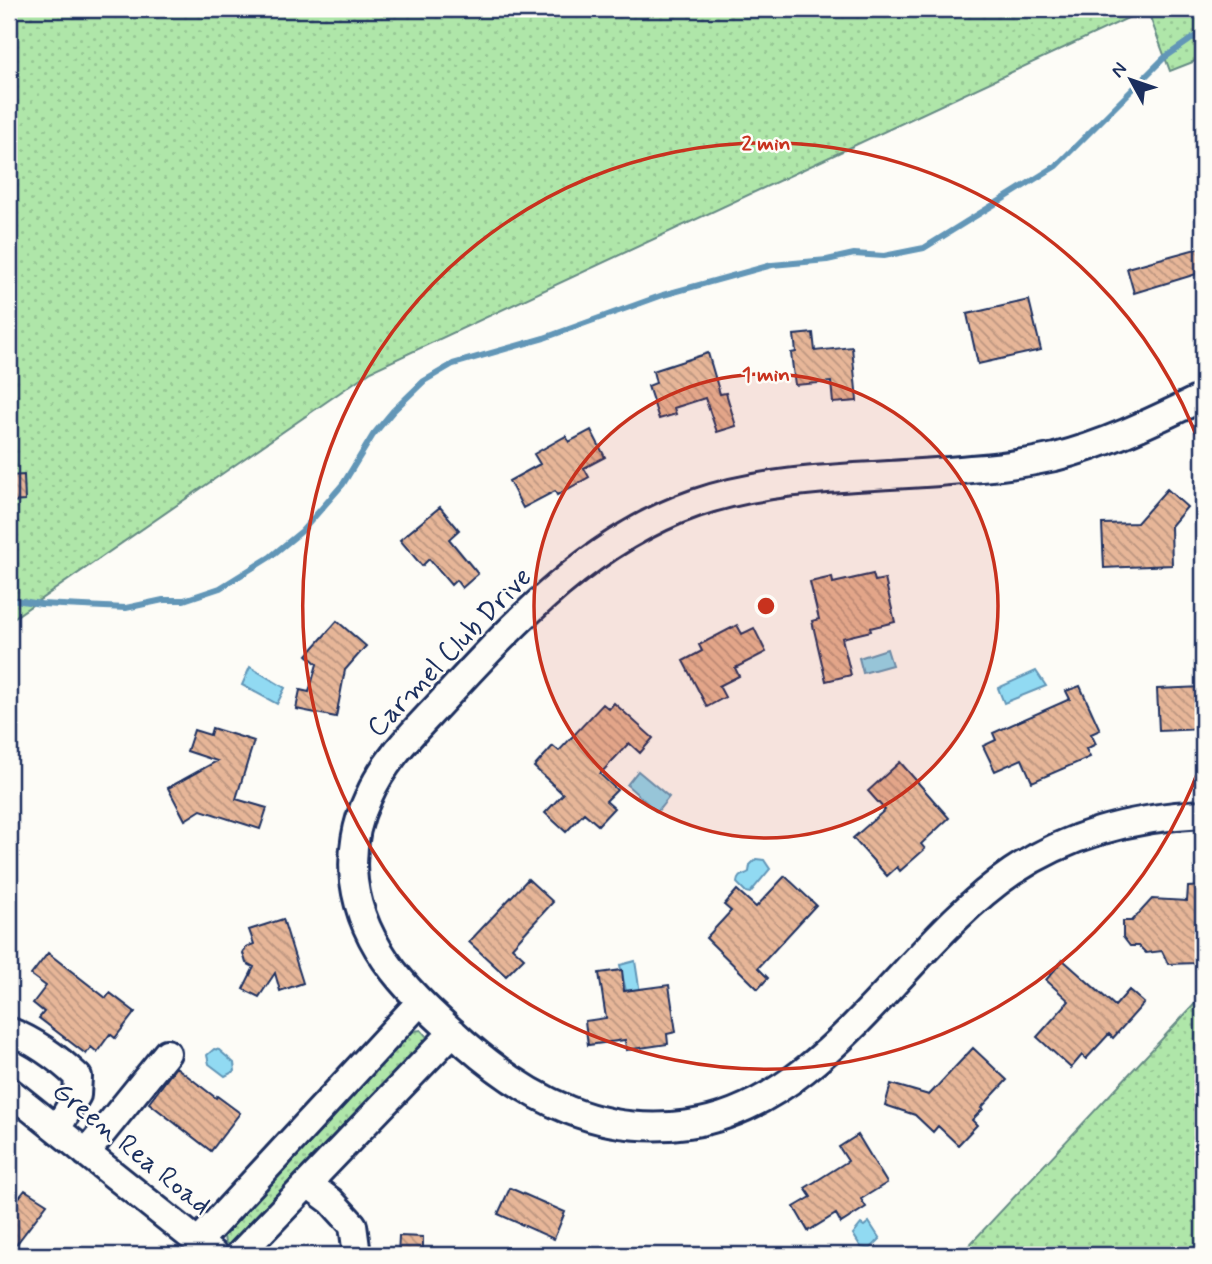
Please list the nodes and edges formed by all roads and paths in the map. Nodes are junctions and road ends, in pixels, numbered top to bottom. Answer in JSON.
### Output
{"nodes":[{"id":1,"x":1203,"y":397,"type":"edge"},
{"id":2,"x":1203,"y":814,"type":"edge"},
{"id":3,"x":419,"y":1003,"type":"junction"},
{"id":4,"x":9,"y":1031,"type":"edge"},
{"id":5,"x":453,"y":1032,"type":"junction"},
{"id":6,"x":167,"y":1054,"type":"dead end"},
{"id":7,"x":9,"y":1091,"type":"edge"},
{"id":8,"x":57,"y":1129,"type":"junction"},
{"id":9,"x":86,"y":1153,"type":"junction"},
{"id":10,"x":308,"y":1184,"type":"junction"},
{"id":11,"x":206,"y":1249,"type":"edge"},
{"id":12,"x":239,"y":1255,"type":"edge"},
{"id":13,"x":357,"y":1255,"type":"edge"}],
"edges":[{"from":1,"to":3,"type":"street","name":"Carmel Club Drive"},
{"from":2,"to":5,"type":"street","name":"Carmel Club Drive"},
{"from":3,"to":5,"type":"street","name":"Carmel Club Drive"},
{"from":3,"to":11,"type":"street"},
{"from":4,"to":8,"type":"street"},
{"from":5,"to":10,"type":"street"},
{"from":6,"to":9,"type":"street"},
{"from":7,"to":8,"type":"street","name":"Green Rea Road"},
{"from":8,"to":9,"type":"street","name":"Green Rea Road"},
{"from":9,"to":11,"type":"street","name":"Green Rea Road"},
{"from":10,"to":12,"type":"street"},
{"from":10,"to":13,"type":"street"}]}
